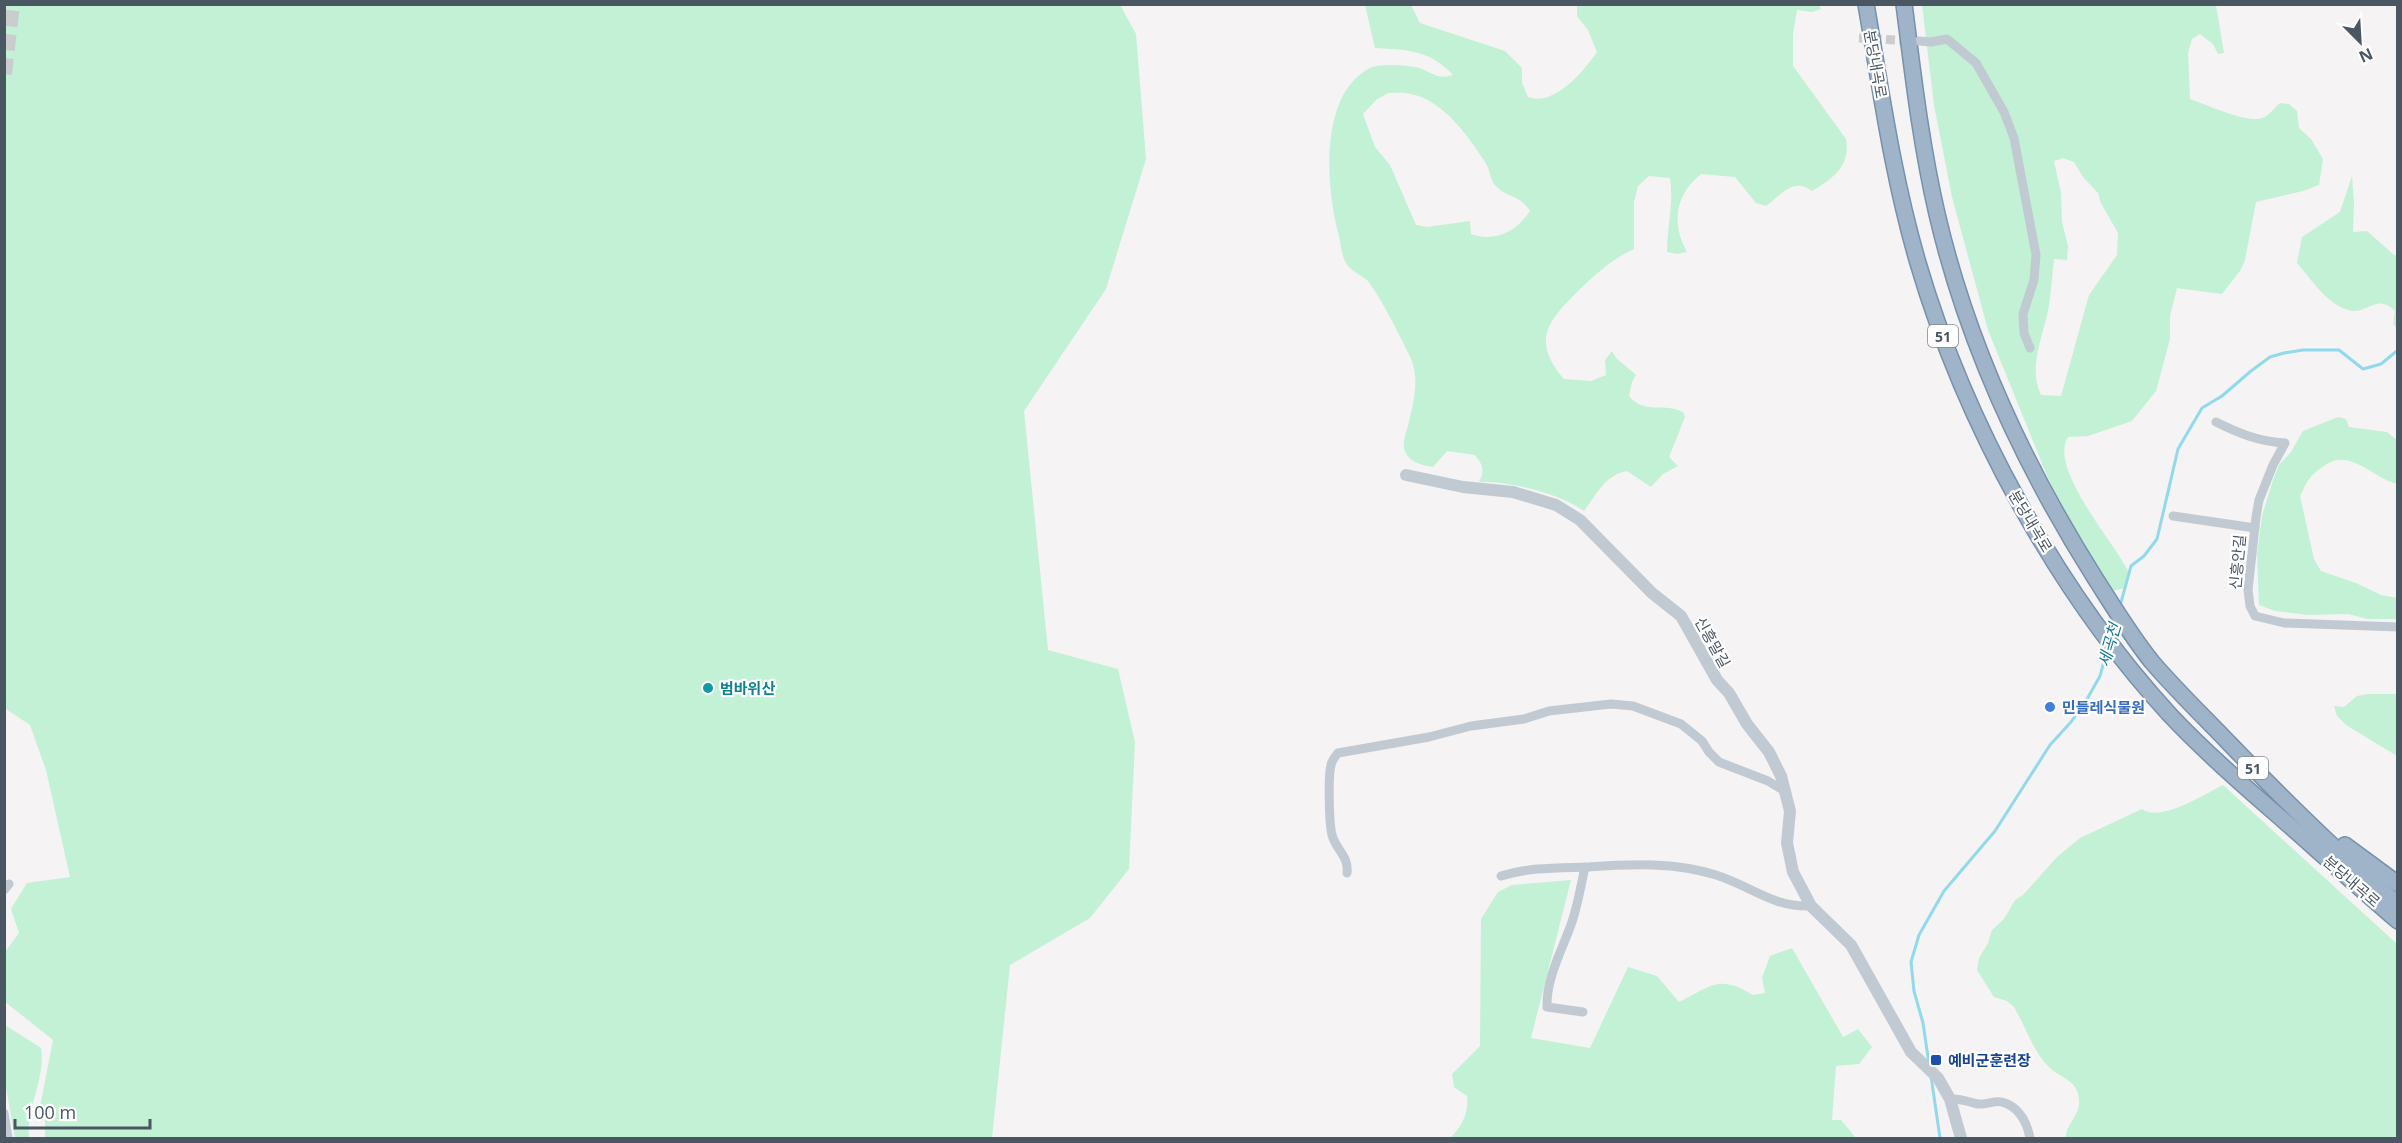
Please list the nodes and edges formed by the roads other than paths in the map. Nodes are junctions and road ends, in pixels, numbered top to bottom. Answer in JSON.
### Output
{"nodes":[{"id":1,"x":1866,"y":4,"type":"edge"},
{"id":2,"x":1904,"y":4,"type":"edge"},
{"id":3,"x":1919,"y":41,"type":"tunnel mouth"},
{"id":4,"x":2030,"y":348,"type":"dead end"},
{"id":5,"x":2216,"y":422,"type":"dead end"},
{"id":6,"x":1406,"y":475,"type":"dead end"},
{"id":7,"x":2173,"y":516,"type":"dead end"},
{"id":8,"x":2255,"y":528,"type":"junction"},
{"id":9,"x":2397,"y":627,"type":"edge"},
{"id":10,"x":2274,"y":789,"type":"junction"},
{"id":11,"x":1786,"y":792,"type":"junction"},
{"id":12,"x":1585,"y":867,"type":"junction"},
{"id":13,"x":1347,"y":873,"type":"dead end"},
{"id":14,"x":1501,"y":876,"type":"dead end"},
{"id":15,"x":2397,"y":885,"type":"edge"},
{"id":16,"x":2397,"y":904,"type":"edge"},
{"id":17,"x":1811,"y":906,"type":"junction"},
{"id":18,"x":2397,"y":921,"type":"edge"},
{"id":19,"x":1583,"y":1012,"type":"dead end"},
{"id":20,"x":1950,"y":1099,"type":"junction"},
{"id":21,"x":4,"y":1113,"type":"edge"},
{"id":22,"x":8,"y":1138,"type":"edge"},
{"id":23,"x":1961,"y":1138,"type":"edge"},
{"id":24,"x":2030,"y":1138,"type":"edge"}],
"edges":[{"from":1,"to":18,"type":"highway","name":"분당내곡로","number":"51"},
{"from":2,"to":10,"type":"highway","name":"분당내곡로","number":"51"},
{"from":3,"to":4,"type":"street"},
{"from":5,"to":8,"type":"street","name":"신흥안길"},
{"from":6,"to":11,"type":"street","name":"신흥말길"},
{"from":7,"to":8,"type":"street"},
{"from":8,"to":9,"type":"street","name":"신흥안길"},
{"from":10,"to":15,"type":"highway"},
{"from":10,"to":16,"type":"highway","name":"분당내곡로","number":"51"},
{"from":11,"to":13,"type":"street"},
{"from":11,"to":17,"type":"street","name":"신흥말길"},
{"from":12,"to":14,"type":"street"},
{"from":12,"to":17,"type":"street"},
{"from":12,"to":19,"type":"street"},
{"from":17,"to":20,"type":"street","name":"신흥말길"},
{"from":20,"to":23,"type":"street","name":"신흥말길"},
{"from":20,"to":24,"type":"street"},
{"from":21,"to":22,"type":"street"}]}
